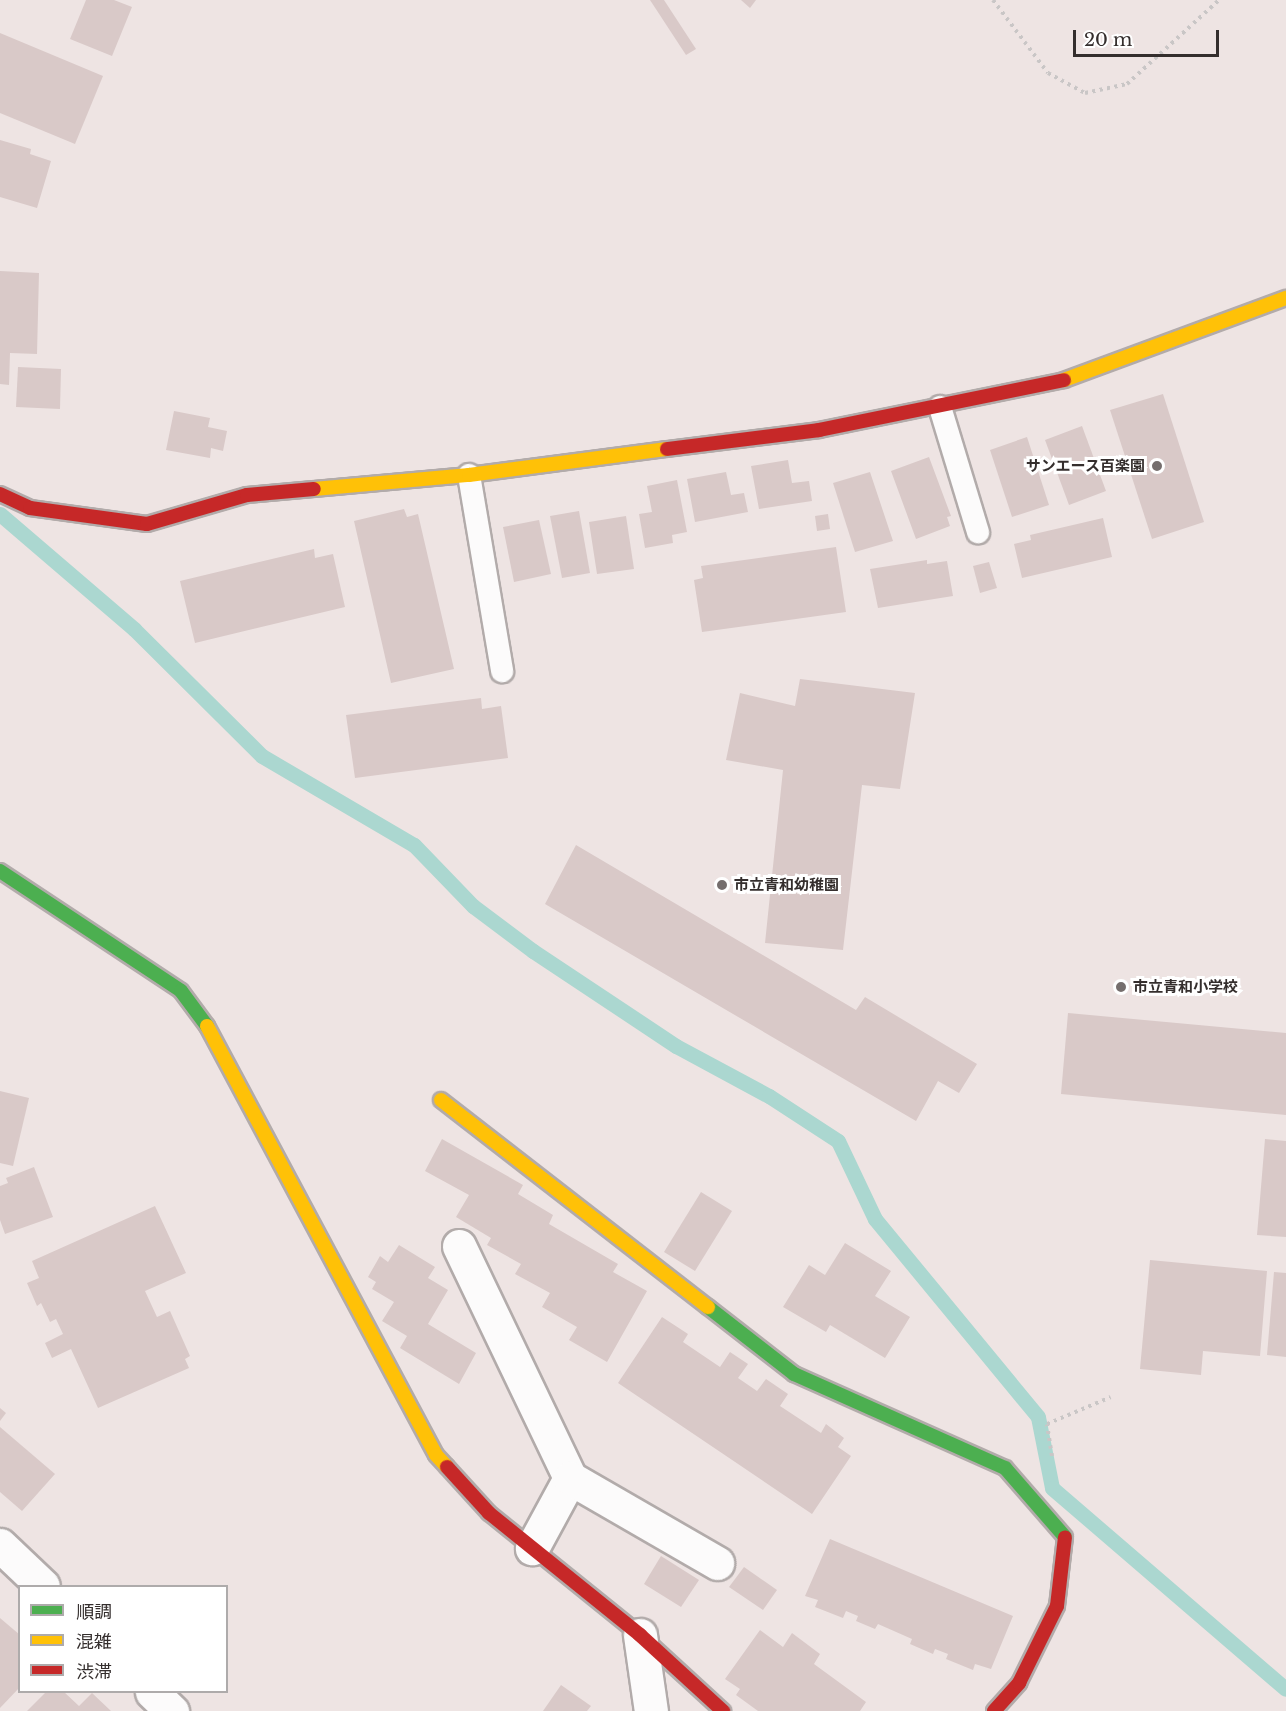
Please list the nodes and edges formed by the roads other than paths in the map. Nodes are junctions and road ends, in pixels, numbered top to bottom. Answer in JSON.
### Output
{"nodes":[{"id":1,"x":1286,"y":298,"type":"edge"},
{"id":2,"x":940,"y":407,"type":"junction"},
{"id":3,"x":469,"y":475,"type":"junction"},
{"id":4,"x":0,"y":494,"type":"edge"},
{"id":5,"x":978,"y":532,"type":"dead end"},
{"id":6,"x":502,"y":671,"type":"dead end"},
{"id":7,"x":0,"y":871,"type":"edge"},
{"id":8,"x":441,"y":1100,"type":"dead end"},
{"id":9,"x":459,"y":1246,"type":"dead end"},
{"id":10,"x":570,"y":1478,"type":"junction"},
{"id":11,"x":0,"y":1545,"type":"edge"},
{"id":12,"x":532,"y":1548,"type":"junction"},
{"id":13,"x":717,"y":1563,"type":"dead end"},
{"id":14,"x":41,"y":1585,"type":"edge"},
{"id":15,"x":640,"y":1635,"type":"junction"},
{"id":16,"x":153,"y":1693,"type":"edge"},
{"id":17,"x":172,"y":1711,"type":"edge"},
{"id":18,"x":651,"y":1711,"type":"edge"},
{"id":19,"x":723,"y":1711,"type":"edge"},
{"id":20,"x":994,"y":1711,"type":"edge"}],
"edges":[{"from":1,"to":2,"type":"street"},
{"from":2,"to":3,"type":"street"},
{"from":2,"to":5,"type":"lane"},
{"from":3,"to":4,"type":"street"},
{"from":3,"to":6,"type":"lane"},
{"from":7,"to":12,"type":"street"},
{"from":8,"to":20,"type":"street"},
{"from":9,"to":10,"type":"street"},
{"from":10,"to":12,"type":"street"},
{"from":10,"to":13,"type":"street"},
{"from":11,"to":14,"type":"street"},
{"from":12,"to":15,"type":"street"},
{"from":15,"to":18,"type":"street"},
{"from":15,"to":19,"type":"street"},
{"from":16,"to":17,"type":"street"}]}
